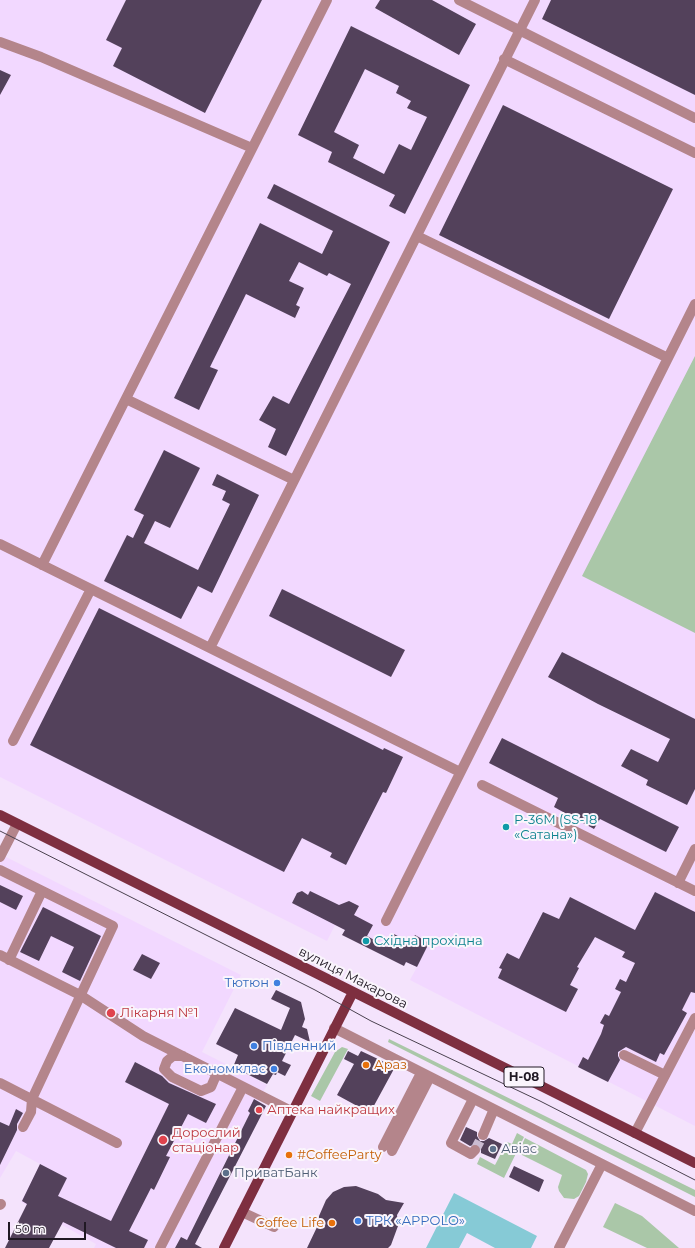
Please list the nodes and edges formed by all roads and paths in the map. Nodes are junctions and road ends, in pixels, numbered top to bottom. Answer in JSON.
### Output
{"nodes":[{"id":1,"x":327,"y":0,"type":"edge"},
{"id":2,"x":459,"y":0,"type":"edge"},
{"id":3,"x":535,"y":0,"type":"edge"},
{"id":4,"x":520,"y":30,"type":"junction"},
{"id":5,"x":0,"y":42,"type":"edge"},
{"id":6,"x":504,"y":59,"type":"junction"},
{"id":7,"x":695,"y":118,"type":"edge"},
{"id":8,"x":252,"y":148,"type":"junction"},
{"id":9,"x":695,"y":153,"type":"edge"},
{"id":10,"x":417,"y":236,"type":"junction"},
{"id":11,"x":695,"y":304,"type":"edge"},
{"id":12,"x":668,"y":358,"type":"junction"},
{"id":13,"x":126,"y":399,"type":"junction"},
{"id":14,"x":294,"y":480,"type":"junction"},
{"id":15,"x":0,"y":544,"type":"edge"},
{"id":16,"x":42,"y":565,"type":"junction"},
{"id":17,"x":91,"y":589,"type":"junction"},
{"id":18,"x":210,"y":648,"type":"junction"},
{"id":19,"x":13,"y":741,"type":"dead end"},
{"id":20,"x":460,"y":772,"type":"junction"},
{"id":21,"x":482,"y":785,"type":"dead end"},
{"id":22,"x":0,"y":815,"type":"edge"},
{"id":23,"x":17,"y":824,"type":"junction"},
{"id":24,"x":695,"y":849,"type":"edge"},
{"id":25,"x":0,"y":857,"type":"edge"},
{"id":26,"x":0,"y":870,"type":"edge"},
{"id":27,"x":678,"y":883,"type":"junction"},
{"id":28,"x":42,"y":891,"type":"junction"},
{"id":29,"x":695,"y":891,"type":"edge"},
{"id":30,"x":386,"y":921,"type":"dead end"},
{"id":31,"x":5,"y":957,"type":"edge"},
{"id":32,"x":353,"y":992,"type":"junction"},
{"id":33,"x":80,"y":995,"type":"junction"},
{"id":34,"x":695,"y":1018,"type":"edge"},
{"id":35,"x":334,"y":1028,"type":"junction"},
{"id":36,"x":624,"y":1055,"type":"dead end"},
{"id":37,"x":183,"y":1056,"type":"junction"},
{"id":38,"x":217,"y":1074,"type":"junction"},
{"id":39,"x":425,"y":1075,"type":"junction"},
{"id":40,"x":665,"y":1075,"type":"junction"},
{"id":41,"x":0,"y":1083,"type":"edge"},
{"id":42,"x":243,"y":1087,"type":"junction"},
{"id":43,"x":32,"y":1099,"type":"junction"},
{"id":44,"x":473,"y":1099,"type":"junction"},
{"id":45,"x":494,"y":1109,"type":"junction"},
{"id":46,"x":291,"y":1111,"type":"junction"},
{"id":47,"x":23,"y":1127,"type":"dead end"},
{"id":48,"x":635,"y":1133,"type":"junction"},
{"id":49,"x":483,"y":1135,"type":"tunnel mouth"},
{"id":50,"x":117,"y":1143,"type":"dead end"},
{"id":51,"x":387,"y":1149,"type":"dead end"},
{"id":52,"x":476,"y":1150,"type":"dead end"},
{"id":53,"x":695,"y":1163,"type":"edge"},
{"id":54,"x":602,"y":1164,"type":"junction"},
{"id":55,"x":695,"y":1211,"type":"edge"},
{"id":56,"x":242,"y":1212,"type":"junction"},
{"id":57,"x":274,"y":1227,"type":"dead end"},
{"id":58,"x":160,"y":1248,"type":"edge"},
{"id":59,"x":224,"y":1248,"type":"edge"},
{"id":60,"x":558,"y":1248,"type":"edge"}],
"edges":[{"from":1,"to":8,"type":"lane"},
{"from":2,"to":4,"type":"lane"},
{"from":3,"to":4,"type":"lane"},
{"from":4,"to":6,"type":"lane"},
{"from":4,"to":7,"type":"lane"},
{"from":5,"to":8,"type":"lane"},
{"from":6,"to":9,"type":"lane"},
{"from":6,"to":10,"type":"lane"},
{"from":8,"to":13,"type":"lane"},
{"from":10,"to":12,"type":"lane"},
{"from":10,"to":14,"type":"lane"},
{"from":11,"to":12,"type":"lane"},
{"from":12,"to":20,"type":"lane"},
{"from":13,"to":14,"type":"lane"},
{"from":13,"to":16,"type":"lane"},
{"from":14,"to":18,"type":"lane"},
{"from":15,"to":16,"type":"lane"},
{"from":16,"to":17,"type":"lane"},
{"from":17,"to":18,"type":"lane"},
{"from":17,"to":19,"type":"lane"},
{"from":18,"to":20,"type":"lane"},
{"from":20,"to":30,"type":"lane"},
{"from":21,"to":27,"type":"lane"},
{"from":22,"to":23,"type":"main road","name":"вулиця Макарова","number":"Н-08"},
{"from":23,"to":25,"type":"lane"},
{"from":23,"to":32,"type":"main road","name":"вулиця Макарова","number":"Н-08"},
{"from":24,"to":27,"type":"lane"},
{"from":26,"to":28,"type":"lane"},
{"from":27,"to":29,"type":"lane"},
{"from":28,"to":31,"type":"lane"},
{"from":28,"to":33,"type":"lane"},
{"from":31,"to":33,"type":"lane"},
{"from":32,"to":35,"type":"main road"},
{"from":32,"to":48,"type":"main road","name":"вулиця Макарова","number":"Н-08"},
{"from":33,"to":37,"type":"lane"},
{"from":33,"to":43,"type":"lane"},
{"from":34,"to":40,"type":"lane"},
{"from":35,"to":39,"type":"lane"},
{"from":35,"to":46,"type":"main road"},
{"from":36,"to":40,"type":"lane"},
{"from":37,"to":38,"type":"lane"},
{"from":37,"to":38,"type":"lane"},
{"from":38,"to":42,"type":"lane"},
{"from":39,"to":44,"type":"lane"},
{"from":39,"to":51,"type":"lane"},
{"from":40,"to":48,"type":"lane"},
{"from":41,"to":43,"type":"lane"},
{"from":42,"to":46,"type":"lane"},
{"from":42,"to":58,"type":"lane"},
{"from":43,"to":47,"type":"lane"},
{"from":43,"to":50,"type":"lane"},
{"from":44,"to":45,"type":"lane"},
{"from":44,"to":52,"type":"lane"},
{"from":45,"to":49,"type":"lane"},
{"from":45,"to":54,"type":"lane"},
{"from":46,"to":56,"type":"main road"},
{"from":48,"to":53,"type":"main road","name":"вулиця Макарова","number":"Н-08"},
{"from":54,"to":55,"type":"lane"},
{"from":54,"to":60,"type":"lane"},
{"from":56,"to":57,"type":"lane"},
{"from":56,"to":59,"type":"main road"}]}
